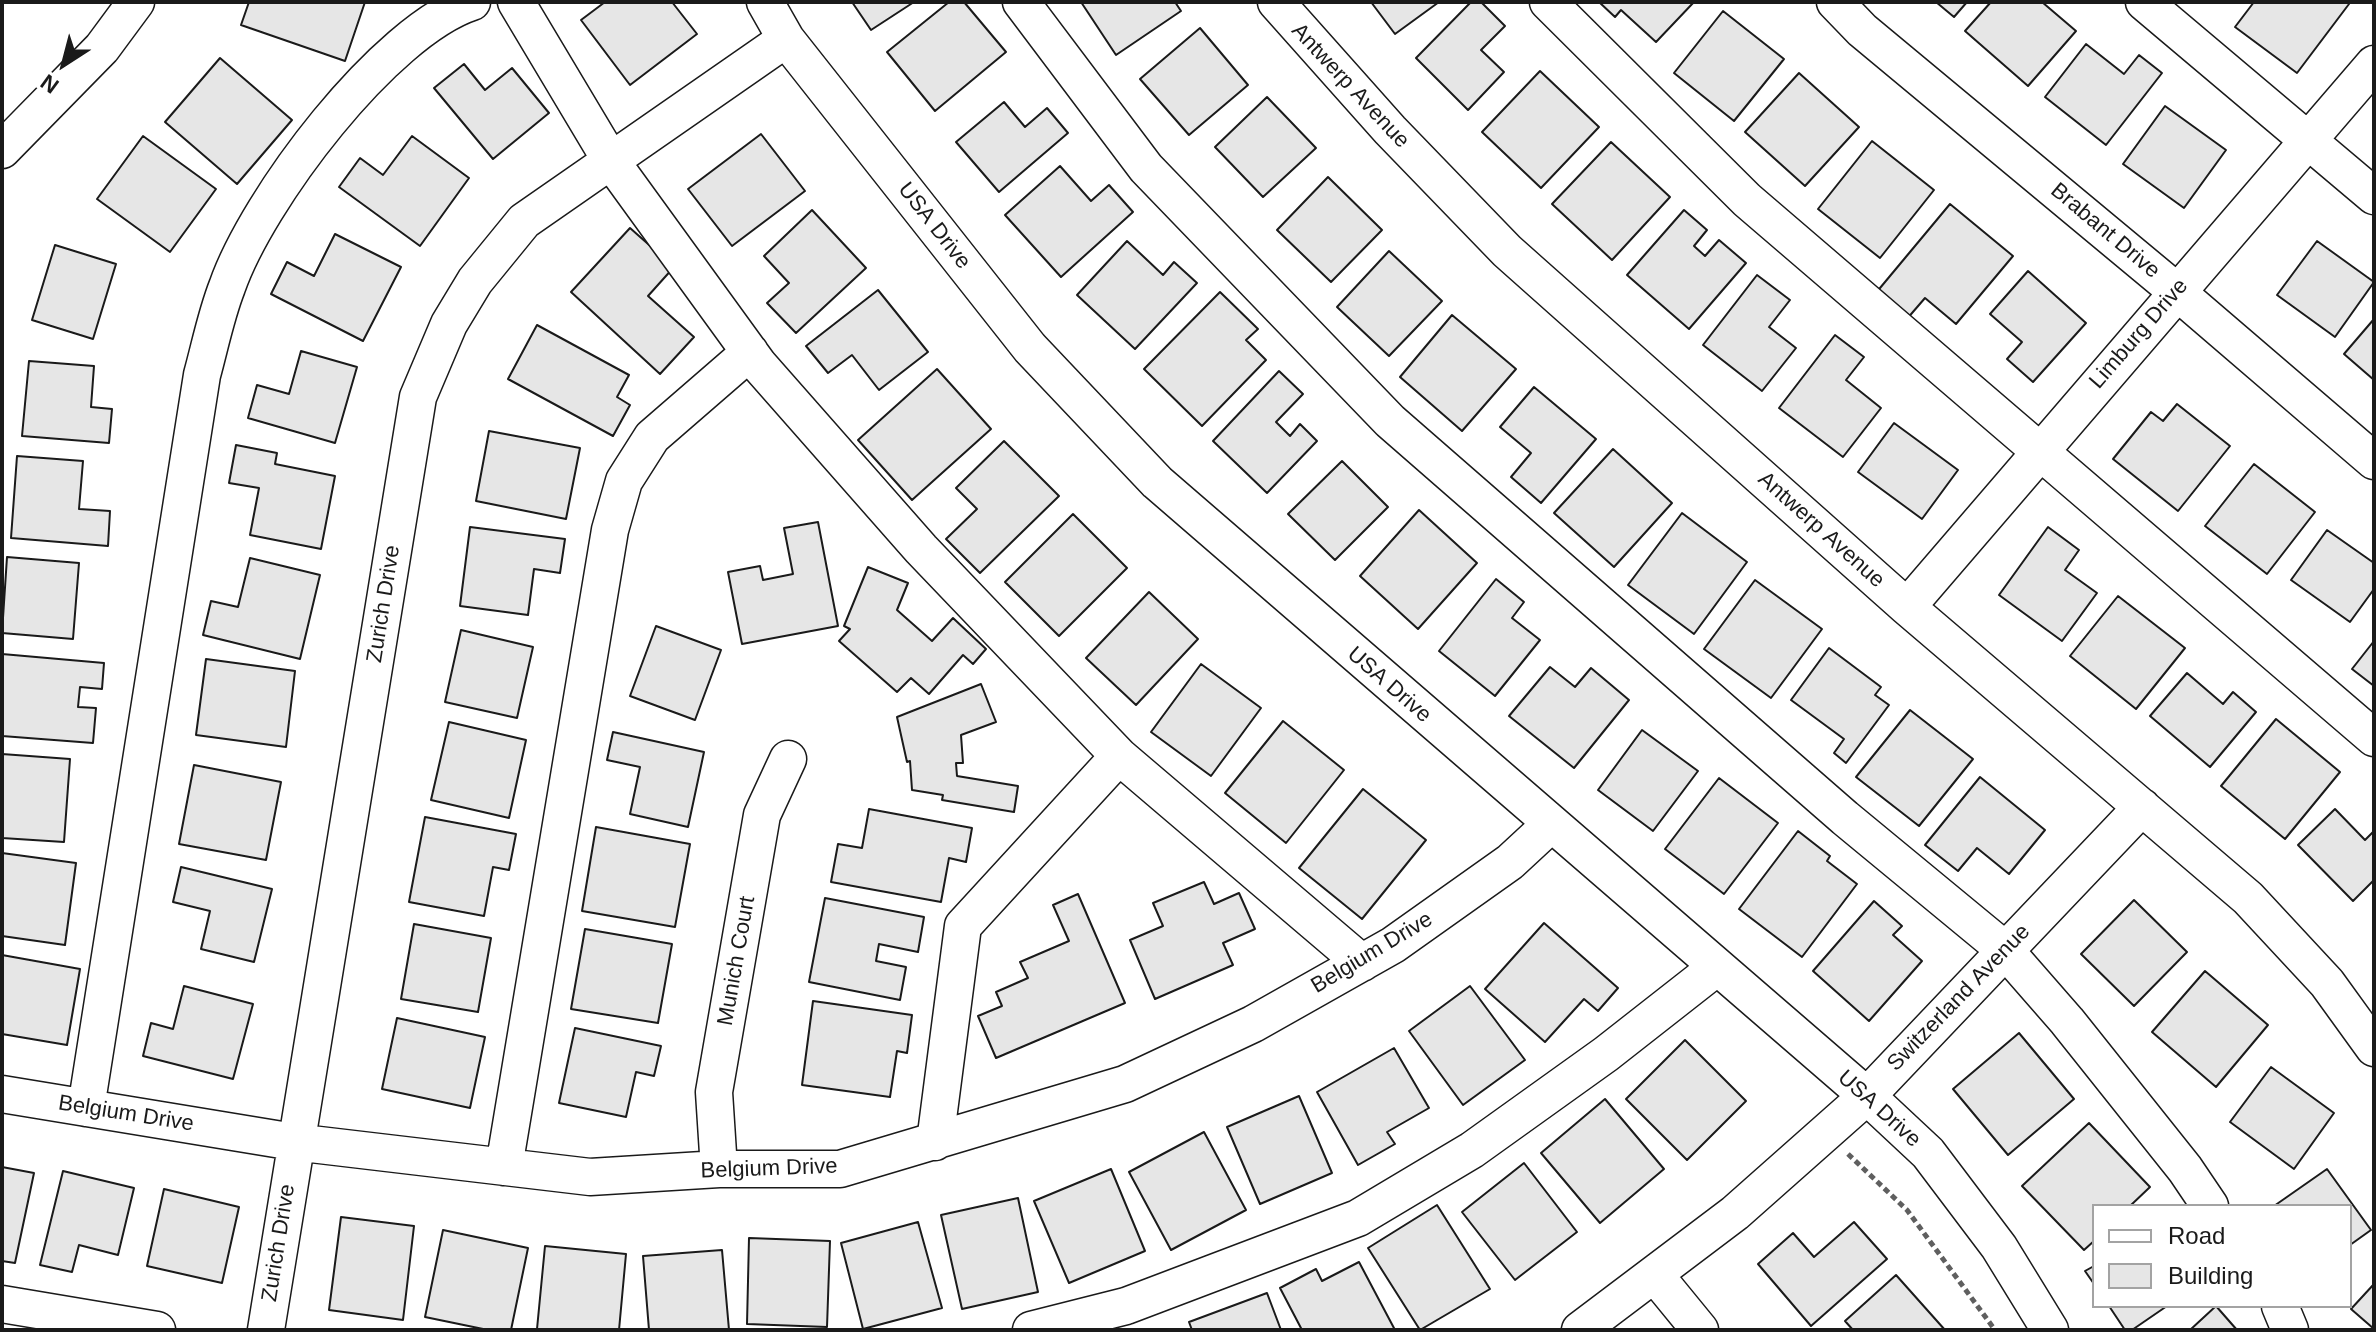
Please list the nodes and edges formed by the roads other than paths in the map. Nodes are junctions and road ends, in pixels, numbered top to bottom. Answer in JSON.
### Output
{"nodes":[{"id":1,"x":136,"y":2,"type":"edge"},
{"id":2,"x":472,"y":2,"type":"edge"},
{"id":3,"x":516,"y":2,"type":"edge"},
{"id":4,"x":765,"y":2,"type":"edge"},
{"id":5,"x":1021,"y":2,"type":"edge"},
{"id":6,"x":1276,"y":2,"type":"edge"},
{"id":7,"x":1548,"y":2,"type":"edge"},
{"id":8,"x":1835,"y":2,"type":"edge"},
{"id":9,"x":2144,"y":2,"type":"edge"},
{"id":10,"x":786,"y":39,"type":"junction"},
{"id":11,"x":2374,"y":64,"type":"edge"},
{"id":12,"x":2308,"y":140,"type":"junction"},
{"id":13,"x":2,"y":150,"type":"edge"},
{"id":14,"x":611,"y":161,"type":"junction"},
{"id":15,"x":2374,"y":196,"type":"edge"},
{"id":16,"x":2176,"y":291,"type":"junction"},
{"id":17,"x":750,"y":352,"type":"junction"},
{"id":18,"x":2038,"y":453,"type":"junction"},
{"id":19,"x":2374,"y":461,"type":"edge"},
{"id":20,"x":1907,"y":607,"type":"junction"},
{"id":21,"x":2374,"y":738,"type":"edge"},
{"id":22,"x":1119,"y":756,"type":"junction"},
{"id":23,"x":788,"y":759,"type":"dead end"},
{"id":24,"x":2142,"y":807,"type":"junction"},
{"id":25,"x":1551,"y":824,"type":"junction"},
{"id":26,"x":2005,"y":950,"type":"junction"},
{"id":27,"x":1362,"y":963,"type":"junction"},
{"id":28,"x":1717,"y":967,"type":"junction"},
{"id":29,"x":2374,"y":1048,"type":"edge"},
{"id":30,"x":2,"y":1094,"type":"edge"},
{"id":31,"x":1867,"y":1096,"type":"junction"},
{"id":32,"x":86,"y":1108,"type":"junction"},
{"id":33,"x":294,"y":1142,"type":"junction"},
{"id":34,"x":935,"y":1142,"type":"junction"},
{"id":35,"x":504,"y":1167,"type":"junction"},
{"id":36,"x":719,"y":1169,"type":"junction"},
{"id":37,"x":2209,"y":1204,"type":"edge"},
{"id":38,"x":1655,"y":1275,"type":"junction"},
{"id":39,"x":2,"y":1304,"type":"edge"},
{"id":40,"x":2281,"y":1308,"type":"edge"},
{"id":41,"x":157,"y":1330,"type":"edge"},
{"id":42,"x":266,"y":1330,"type":"edge"},
{"id":43,"x":1031,"y":1330,"type":"edge"},
{"id":44,"x":1580,"y":1330,"type":"edge"},
{"id":45,"x":1700,"y":1330,"type":"edge"},
{"id":46,"x":2050,"y":1330,"type":"edge"},
{"id":47,"x":2290,"y":1330,"type":"edge"}],
"edges":[{"from":1,"to":13,"type":"street"},
{"from":2,"to":32,"type":"street"},
{"from":3,"to":14,"type":"street"},
{"from":4,"to":10,"type":"street","name":"USA Drive"},
{"from":5,"to":26,"type":"street"},
{"from":6,"to":20,"type":"street","name":"Antwerp Avenue"},
{"from":7,"to":18,"type":"street"},
{"from":8,"to":16,"type":"street","name":"Brabant Drive"},
{"from":9,"to":12,"type":"street"},
{"from":10,"to":14,"type":"street","name":"Zurich Drive"},
{"from":10,"to":25,"type":"street","name":"USA Drive"},
{"from":11,"to":12,"type":"street","name":"Limburg Drive"},
{"from":12,"to":15,"type":"street"},
{"from":12,"to":16,"type":"street","name":"Limburg Drive"},
{"from":14,"to":17,"type":"street"},
{"from":14,"to":33,"type":"street","name":"Zurich Drive"},
{"from":16,"to":18,"type":"street","name":"Limburg Drive"},
{"from":16,"to":19,"type":"street","name":"Brabant Drive"},
{"from":17,"to":22,"type":"street"},
{"from":17,"to":35,"type":"street"},
{"from":18,"to":20,"type":"street","name":"Limburg Drive"},
{"from":18,"to":21,"type":"street"},
{"from":20,"to":24,"type":"street","name":"Antwerp Avenue"},
{"from":22,"to":27,"type":"street"},
{"from":22,"to":34,"type":"street"},
{"from":23,"to":36,"type":"street","name":"Munich Court"},
{"from":24,"to":26,"type":"street","name":"Switzerland Avenue"},
{"from":24,"to":29,"type":"street","name":"Antwerp Avenue"},
{"from":25,"to":27,"type":"street","name":"Belgium Drive"},
{"from":25,"to":28,"type":"street","name":"USA Drive"},
{"from":26,"to":31,"type":"street","name":"Switzerland Avenue"},
{"from":26,"to":37,"type":"street"},
{"from":27,"to":34,"type":"street","name":"Belgium Drive"},
{"from":28,"to":31,"type":"street","name":"USA Drive"},
{"from":28,"to":43,"type":"street"},
{"from":30,"to":32,"type":"street","name":"Belgium Drive"},
{"from":31,"to":38,"type":"street","name":"Switzerland Avenue"},
{"from":31,"to":46,"type":"street","name":"USA Drive"},
{"from":32,"to":33,"type":"street","name":"Belgium Drive"},
{"from":33,"to":35,"type":"street","name":"Belgium Drive"},
{"from":33,"to":42,"type":"street","name":"Zurich Drive"},
{"from":34,"to":36,"type":"street","name":"Belgium Drive"},
{"from":35,"to":36,"type":"street","name":"Belgium Drive"},
{"from":38,"to":44,"type":"street","name":"Switzerland Avenue"},
{"from":38,"to":45,"type":"street"},
{"from":39,"to":41,"type":"street"},
{"from":40,"to":47,"type":"street"}]}
